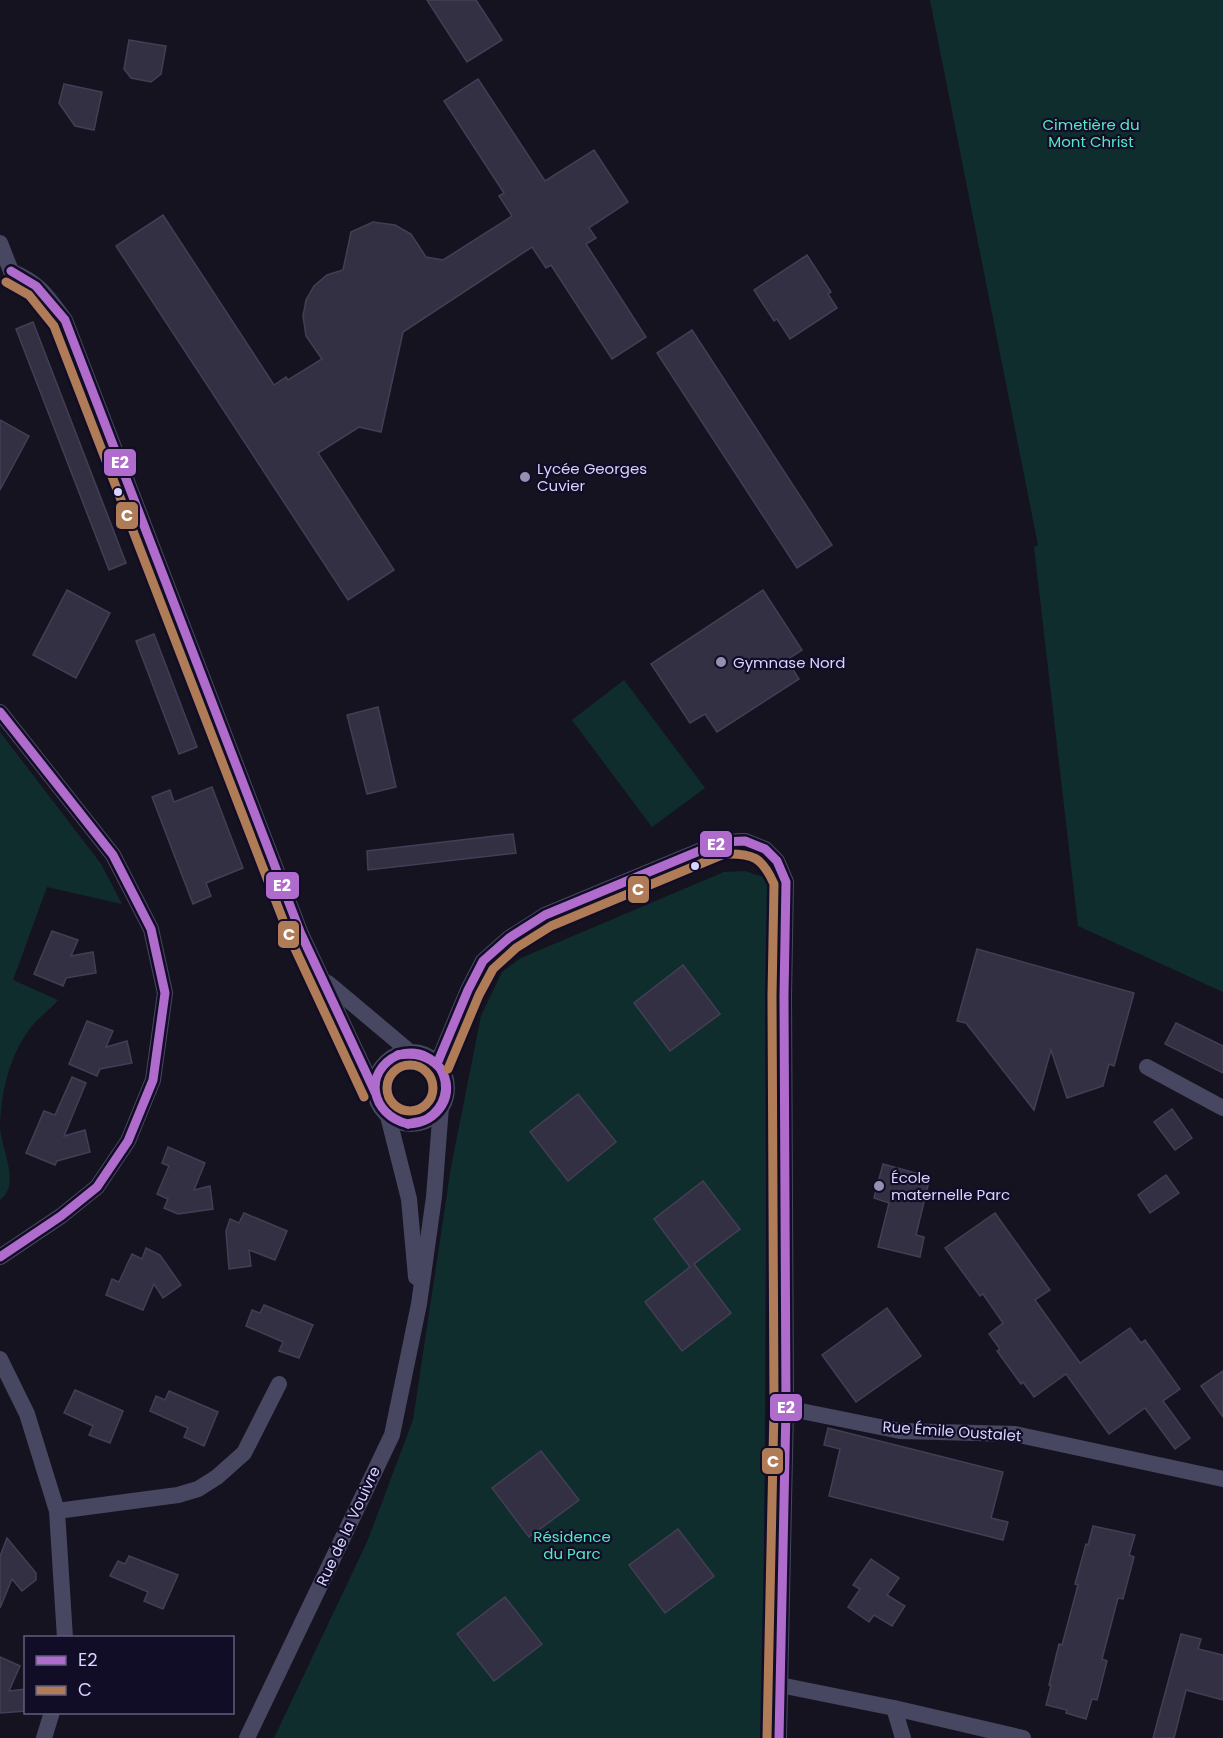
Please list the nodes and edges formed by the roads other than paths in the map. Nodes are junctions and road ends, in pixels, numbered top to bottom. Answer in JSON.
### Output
{"nodes":[{"id":1,"x":0,"y":243,"type":"edge"},
{"id":2,"x":5,"y":274,"type":"edge"},
{"id":3,"x":0,"y":712,"type":"edge"},
{"id":4,"x":319,"y":974,"type":"junction"},
{"id":5,"x":410,"y":1052,"type":"junction"},
{"id":6,"x":437,"y":1064,"type":"junction"},
{"id":7,"x":1147,"y":1066,"type":"dead end"},
{"id":8,"x":375,"y":1092,"type":"junction"},
{"id":9,"x":441,"y":1107,"type":"junction"},
{"id":10,"x":1223,"y":1108,"type":"edge"},
{"id":11,"x":388,"y":1116,"type":"junction"},
{"id":12,"x":0,"y":1257,"type":"edge"},
{"id":13,"x":419,"y":1305,"type":"junction"},
{"id":14,"x":0,"y":1359,"type":"edge"},
{"id":15,"x":279,"y":1384,"type":"dead end"},
{"id":16,"x":786,"y":1408,"type":"junction"},
{"id":17,"x":1223,"y":1479,"type":"edge"},
{"id":18,"x":57,"y":1511,"type":"junction"},
{"id":19,"x":65,"y":1636,"type":"edge"},
{"id":20,"x":780,"y":1685,"type":"junction"},
{"id":21,"x":894,"y":1708,"type":"junction"},
{"id":22,"x":52,"y":1714,"type":"edge"},
{"id":23,"x":44,"y":1738,"type":"edge"},
{"id":24,"x":247,"y":1738,"type":"edge"},
{"id":25,"x":779,"y":1738,"type":"edge"},
{"id":26,"x":903,"y":1738,"type":"edge"},
{"id":27,"x":1023,"y":1738,"type":"edge"}],
"edges":[{"from":1,"to":2,"type":"street"},
{"from":2,"to":4,"type":"street"},
{"from":3,"to":12,"type":"street"},
{"from":4,"to":5,"type":"street"},
{"from":4,"to":8,"type":"street"},
{"from":5,"to":6,"type":"street"},
{"from":5,"to":8,"type":"street"},
{"from":6,"to":9,"type":"street"},
{"from":6,"to":16,"type":"street"},
{"from":7,"to":10,"type":"street"},
{"from":8,"to":11,"type":"street"},
{"from":9,"to":11,"type":"street"},
{"from":9,"to":13,"type":"street","name":"Rue de la Vouivre"},
{"from":11,"to":13,"type":"street","name":"Rue de la Vouivre"},
{"from":13,"to":24,"type":"street","name":"Rue de la Vouivre"},
{"from":14,"to":18,"type":"street"},
{"from":15,"to":18,"type":"street"},
{"from":16,"to":17,"type":"street","name":"Rue Émile Oustalet"},
{"from":16,"to":20,"type":"street"},
{"from":18,"to":19,"type":"street"},
{"from":20,"to":21,"type":"street"},
{"from":20,"to":25,"type":"street"},
{"from":21,"to":26,"type":"street"},
{"from":21,"to":27,"type":"street"},
{"from":22,"to":23,"type":"street"}]}
